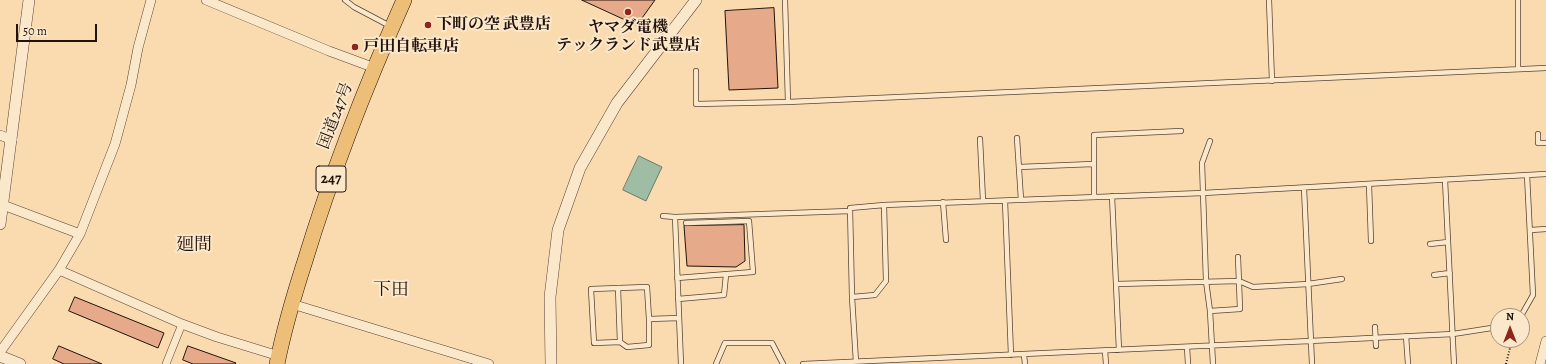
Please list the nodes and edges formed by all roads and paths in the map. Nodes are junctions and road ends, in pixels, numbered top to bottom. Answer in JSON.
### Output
{"nodes":[{"id":1,"x":29,"y":0,"type":"edge"},
{"id":2,"x":151,"y":0,"type":"edge"},
{"id":3,"x":206,"y":0,"type":"edge"},
{"id":4,"x":344,"y":0,"type":"edge"},
{"id":5,"x":404,"y":0,"type":"edge"},
{"id":6,"x":696,"y":0,"type":"edge"},
{"id":7,"x":784,"y":0,"type":"edge"},
{"id":8,"x":1269,"y":0,"type":"edge"},
{"id":9,"x":1518,"y":0,"type":"edge"},
{"id":10,"x":392,"y":27,"type":"junction"},
{"id":11,"x":375,"y":68,"type":"junction"},
{"id":12,"x":1546,"y":68,"type":"edge"},
{"id":13,"x":1518,"y":69,"type":"junction"},
{"id":14,"x":696,"y":71,"type":"dead end"},
{"id":15,"x":1272,"y":81,"type":"junction"},
{"id":16,"x":788,"y":102,"type":"junction"},
{"id":17,"x":1181,"y":131,"type":"dead end"},
{"id":18,"x":1538,"y":134,"type":"dead end"},
{"id":19,"x":0,"y":136,"type":"edge"},
{"id":20,"x":1017,"y":138,"type":"dead end"},
{"id":21,"x":980,"y":139,"type":"dead end"},
{"id":22,"x":12,"y":140,"type":"junction"},
{"id":23,"x":1210,"y":141,"type":"dead end"},
{"id":24,"x":1546,"y":143,"type":"edge"},
{"id":25,"x":1093,"y":164,"type":"junction"},
{"id":26,"x":1019,"y":167,"type":"junction"},
{"id":27,"x":1546,"y":174,"type":"edge"},
{"id":28,"x":1527,"y":175,"type":"junction"},
{"id":29,"x":1445,"y":180,"type":"junction"},
{"id":30,"x":1368,"y":184,"type":"junction"},
{"id":31,"x":1304,"y":188,"type":"junction"},
{"id":32,"x":1203,"y":193,"type":"junction"},
{"id":33,"x":1094,"y":196,"type":"junction"},
{"id":34,"x":1112,"y":196,"type":"junction"},
{"id":35,"x":1005,"y":200,"type":"junction"},
{"id":36,"x":1021,"y":200,"type":"junction"},
{"id":37,"x":983,"y":201,"type":"junction"},
{"id":38,"x":943,"y":202,"type":"junction"},
{"id":39,"x":2,"y":205,"type":"junction"},
{"id":40,"x":884,"y":205,"type":"junction"},
{"id":41,"x":850,"y":211,"type":"junction"},
{"id":42,"x":663,"y":216,"type":"dead end"},
{"id":43,"x":675,"y":217,"type":"junction"},
{"id":44,"x":686,"y":223,"type":"dead end"},
{"id":45,"x":0,"y":224,"type":"edge"},
{"id":46,"x":1546,"y":229,"type":"edge"},
{"id":47,"x":1530,"y":230,"type":"junction"},
{"id":48,"x":80,"y":234,"type":"junction"},
{"id":49,"x":946,"y":240,"type":"dead end"},
{"id":50,"x":1371,"y":241,"type":"dead end"},
{"id":51,"x":1448,"y":242,"type":"junction"},
{"id":52,"x":1430,"y":244,"type":"dead end"},
{"id":53,"x":1238,"y":258,"type":"dead end"},
{"id":54,"x":59,"y":270,"type":"junction"},
{"id":55,"x":1450,"y":273,"type":"junction"},
{"id":56,"x":726,"y":275,"type":"junction"},
{"id":57,"x":1434,"y":275,"type":"dead end"},
{"id":58,"x":677,"y":278,"type":"junction"},
{"id":59,"x":1342,"y":279,"type":"dead end"},
{"id":60,"x":1206,"y":281,"type":"junction"},
{"id":61,"x":1239,"y":281,"type":"junction"},
{"id":62,"x":1116,"y":284,"type":"junction"},
{"id":63,"x":1308,"y":284,"type":"junction"},
{"id":64,"x":618,"y":288,"type":"junction"},
{"id":65,"x":852,"y":297,"type":"junction"},
{"id":66,"x":678,"y":299,"type":"junction"},
{"id":67,"x":292,"y":304,"type":"junction"},
{"id":68,"x":1526,"y":308,"type":"edge"},
{"id":69,"x":1210,"y":311,"type":"junction"},
{"id":70,"x":679,"y":318,"type":"junction"},
{"id":71,"x":649,"y":319,"type":"junction"},
{"id":72,"x":182,"y":324,"type":"junction"},
{"id":73,"x":1375,"y":327,"type":"dead end"},
{"id":74,"x":1490,"y":328,"type":"edge"},
{"id":75,"x":1453,"y":334,"type":"junction"},
{"id":76,"x":1406,"y":336,"type":"junction"},
{"id":77,"x":1376,"y":338,"type":"junction"},
{"id":78,"x":1546,"y":341,"type":"edge"},
{"id":79,"x":620,"y":342,"type":"junction"},
{"id":80,"x":1310,"y":342,"type":"junction"},
{"id":81,"x":1213,"y":346,"type":"junction"},
{"id":82,"x":1376,"y":346,"type":"dead end"},
{"id":83,"x":1187,"y":347,"type":"junction"},
{"id":84,"x":1510,"y":348,"type":"edge"},
{"id":85,"x":1119,"y":350,"type":"junction"},
{"id":86,"x":1105,"y":351,"type":"junction"},
{"id":87,"x":0,"y":352,"type":"edge"},
{"id":88,"x":1011,"y":355,"type":"junction"},
{"id":89,"x":1024,"y":355,"type":"junction"},
{"id":90,"x":0,"y":356,"type":"edge"},
{"id":91,"x":278,"y":360,"type":"edge"},
{"id":92,"x":856,"y":362,"type":"junction"},
{"id":93,"x":20,"y":364,"type":"edge"},
{"id":94,"x":166,"y":364,"type":"edge"},
{"id":95,"x":489,"y":364,"type":"edge"},
{"id":96,"x":551,"y":364,"type":"edge"},
{"id":97,"x":680,"y":364,"type":"edge"},
{"id":98,"x":716,"y":364,"type":"edge"},
{"id":99,"x":783,"y":364,"type":"edge"},
{"id":100,"x":803,"y":364,"type":"edge"},
{"id":101,"x":1025,"y":364,"type":"edge"},
{"id":102,"x":1106,"y":364,"type":"edge"},
{"id":103,"x":1188,"y":364,"type":"edge"},
{"id":104,"x":1213,"y":364,"type":"edge"},
{"id":105,"x":1312,"y":364,"type":"edge"},
{"id":106,"x":1408,"y":364,"type":"edge"},
{"id":107,"x":1454,"y":364,"type":"edge"},
{"id":108,"x":1506,"y":364,"type":"edge"},
{"id":109,"x":1540,"y":364,"type":"edge"}],
"edges":[{"from":1,"to":22,"type":"street"},
{"from":2,"to":48,"type":"street"},
{"from":3,"to":11,"type":"street"},
{"from":4,"to":10,"type":"lane"},
{"from":5,"to":10,"type":"highway","name":"国道247号","number":"247"},
{"from":6,"to":96,"type":"street"},
{"from":7,"to":16,"type":"lane"},
{"from":8,"to":15,"type":"lane"},
{"from":9,"to":13,"type":"lane"},
{"from":10,"to":11,"type":"highway","name":"国道247号","number":"247"},
{"from":11,"to":67,"type":"highway","name":"国道247号","number":"247"},
{"from":12,"to":13,"type":"lane"},
{"from":13,"to":15,"type":"lane"},
{"from":14,"to":16,"type":"lane"},
{"from":15,"to":16,"type":"lane"},
{"from":17,"to":25,"type":"lane"},
{"from":18,"to":24,"type":"lane"},
{"from":19,"to":22,"type":"street"},
{"from":20,"to":26,"type":"lane"},
{"from":21,"to":37,"type":"lane"},
{"from":22,"to":39,"type":"street"},
{"from":23,"to":32,"type":"lane"},
{"from":25,"to":26,"type":"lane"},
{"from":25,"to":33,"type":"lane"},
{"from":26,"to":36,"type":"lane"},
{"from":27,"to":28,"type":"lane"},
{"from":28,"to":29,"type":"lane"},
{"from":28,"to":47,"type":"lane"},
{"from":29,"to":30,"type":"lane"},
{"from":29,"to":51,"type":"lane"},
{"from":30,"to":31,"type":"lane"},
{"from":30,"to":50,"type":"lane"},
{"from":31,"to":32,"type":"lane"},
{"from":31,"to":63,"type":"lane"},
{"from":32,"to":34,"type":"lane"},
{"from":32,"to":60,"type":"lane"},
{"from":33,"to":34,"type":"lane"},
{"from":33,"to":36,"type":"lane"},
{"from":34,"to":62,"type":"lane"},
{"from":35,"to":36,"type":"lane"},
{"from":35,"to":37,"type":"lane"},
{"from":35,"to":88,"type":"lane"},
{"from":37,"to":38,"type":"lane"},
{"from":38,"to":40,"type":"lane"},
{"from":38,"to":49,"type":"lane"},
{"from":39,"to":45,"type":"street"},
{"from":39,"to":48,"type":"street"},
{"from":40,"to":41,"type":"lane"},
{"from":40,"to":65,"type":"lane"},
{"from":41,"to":43,"type":"lane"},
{"from":41,"to":65,"type":"lane"},
{"from":42,"to":43,"type":"lane"},
{"from":43,"to":58,"type":"lane"},
{"from":44,"to":56,"type":"lane"},
{"from":46,"to":47,"type":"lane"},
{"from":47,"to":68,"type":"lane"},
{"from":48,"to":54,"type":"street"},
{"from":51,"to":52,"type":"lane"},
{"from":51,"to":55,"type":"lane"},
{"from":53,"to":61,"type":"lane"},
{"from":54,"to":72,"type":"street"},
{"from":54,"to":87,"type":"street"},
{"from":55,"to":57,"type":"lane"},
{"from":55,"to":75,"type":"lane"},
{"from":56,"to":58,"type":"lane"},
{"from":56,"to":66,"type":"lane"},
{"from":58,"to":66,"type":"lane"},
{"from":59,"to":63,"type":"lane"},
{"from":60,"to":61,"type":"lane"},
{"from":60,"to":62,"type":"lane"},
{"from":60,"to":69,"type":"lane"},
{"from":61,"to":63,"type":"lane"},
{"from":61,"to":69,"type":"lane"},
{"from":62,"to":85,"type":"lane"},
{"from":63,"to":80,"type":"lane"},
{"from":64,"to":71,"type":"lane"},
{"from":64,"to":79,"type":"lane"},
{"from":64,"to":79,"type":"lane"},
{"from":65,"to":92,"type":"lane"},
{"from":66,"to":70,"type":"lane"},
{"from":67,"to":91,"type":"highway","name":"国道247号","number":"247"},
{"from":67,"to":95,"type":"street"},
{"from":69,"to":81,"type":"lane"},
{"from":70,"to":71,"type":"lane"},
{"from":70,"to":97,"type":"lane"},
{"from":71,"to":79,"type":"lane"},
{"from":72,"to":91,"type":"street"},
{"from":72,"to":94,"type":"street"},
{"from":73,"to":77,"type":"lane"},
{"from":74,"to":75,"type":"lane"},
{"from":75,"to":76,"type":"lane"},
{"from":75,"to":107,"type":"lane"},
{"from":76,"to":77,"type":"lane"},
{"from":76,"to":106,"type":"lane"},
{"from":77,"to":80,"type":"lane"},
{"from":77,"to":82,"type":"lane"},
{"from":78,"to":109,"type":"street"},
{"from":80,"to":81,"type":"lane"},
{"from":80,"to":105,"type":"lane"},
{"from":81,"to":83,"type":"lane"},
{"from":81,"to":104,"type":"lane"},
{"from":83,"to":85,"type":"lane"},
{"from":83,"to":103,"type":"lane"},
{"from":84,"to":108,"type":"path"},
{"from":85,"to":86,"type":"lane"},
{"from":86,"to":89,"type":"lane"},
{"from":86,"to":102,"type":"lane"},
{"from":88,"to":89,"type":"lane"},
{"from":88,"to":92,"type":"lane"},
{"from":89,"to":101,"type":"lane"},
{"from":90,"to":93,"type":"street"},
{"from":92,"to":100,"type":"lane"},
{"from":98,"to":99,"type":"lane"}]}
